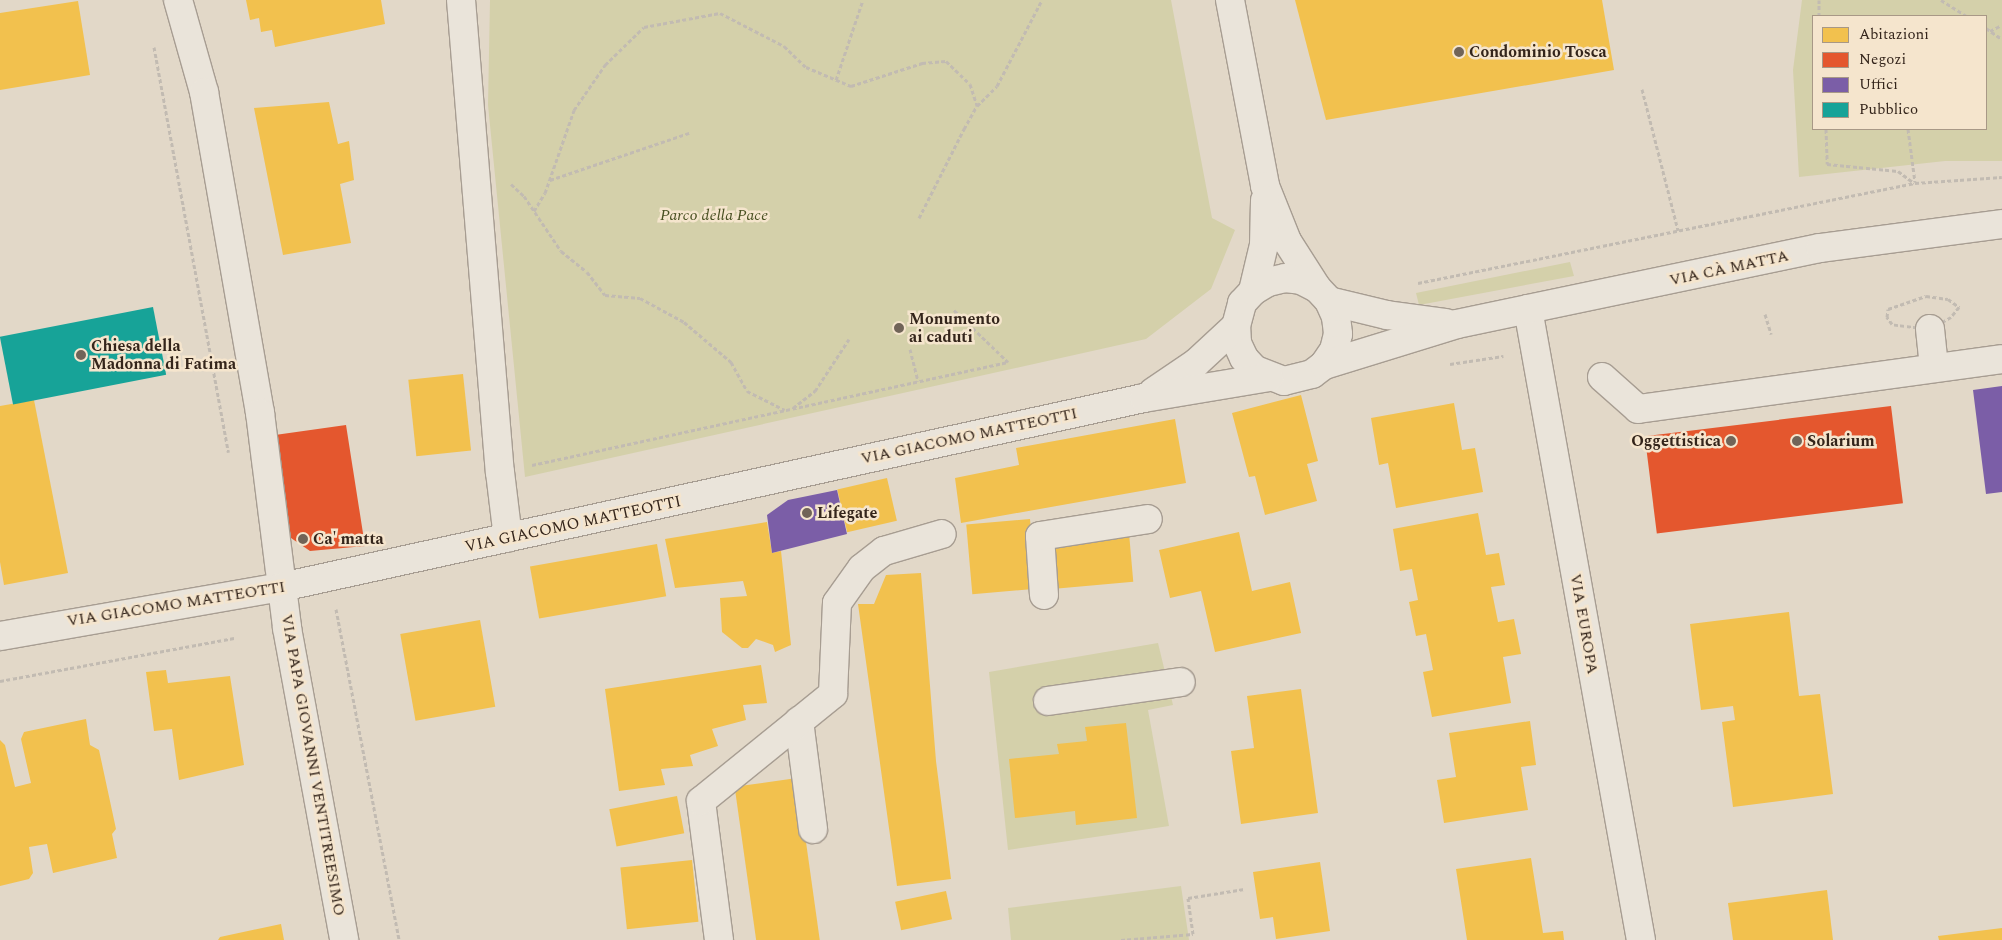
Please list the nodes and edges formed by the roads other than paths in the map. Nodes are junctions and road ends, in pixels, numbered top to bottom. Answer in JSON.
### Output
{"nodes":[{"id":1,"x":178,"y":0,"type":"edge"},
{"id":2,"x":461,"y":0,"type":"edge"},
{"id":3,"x":1230,"y":0,"type":"edge"},
{"id":4,"x":1265,"y":186,"type":"junction"},
{"id":5,"x":2002,"y":224,"type":"edge"},
{"id":6,"x":1253,"y":291,"type":"junction"},
{"id":7,"x":1323,"y":294,"type":"junction"},
{"id":8,"x":1528,"y":309,"type":"junction"},
{"id":9,"x":1457,"y":324,"type":"junction"},
{"id":10,"x":1236,"y":326,"type":"junction"},
{"id":11,"x":1930,"y":329,"type":"dead end"},
{"id":12,"x":2002,"y":359,"type":"edge"},
{"id":13,"x":1324,"y":365,"type":"junction"},
{"id":14,"x":1934,"y":368,"type":"junction"},
{"id":15,"x":1269,"y":377,"type":"junction"},
{"id":16,"x":1602,"y":377,"type":"dead end"},
{"id":17,"x":1144,"y":398,"type":"junction"},
{"id":18,"x":1148,"y":518,"type":"dead end"},
{"id":19,"x":942,"y":534,"type":"dead end"},
{"id":20,"x":508,"y":538,"type":"junction"},
{"id":21,"x":282,"y":587,"type":"junction"},
{"id":22,"x":1044,"y":595,"type":"dead end"},
{"id":23,"x":0,"y":636,"type":"edge"},
{"id":24,"x":1181,"y":682,"type":"dead end"},
{"id":25,"x":1048,"y":702,"type":"dead end"},
{"id":26,"x":799,"y":721,"type":"junction"},
{"id":27,"x":813,"y":829,"type":"dead end"},
{"id":28,"x":344,"y":940,"type":"edge"},
{"id":29,"x":719,"y":940,"type":"edge"},
{"id":30,"x":1641,"y":940,"type":"edge"}],
"edges":[{"from":1,"to":21,"type":"street","name":"VIA PAPA GIOVANNI VENTITREESIMO"},
{"from":2,"to":20,"type":"street"},
{"from":3,"to":4,"type":"street"},
{"from":4,"to":6,"type":"street"},
{"from":4,"to":7,"type":"street"},
{"from":5,"to":8,"type":"street","name":"VIA CÀ MATTA"},
{"from":6,"to":7,"type":"street"},
{"from":6,"to":10,"type":"street"},
{"from":7,"to":9,"type":"street","name":"VIA CÀ MATTA"},
{"from":7,"to":13,"type":"street"},
{"from":8,"to":9,"type":"street","name":"VIA CÀ MATTA"},
{"from":8,"to":30,"type":"street","name":"VIA EUROPA"},
{"from":9,"to":13,"type":"street","name":"VIA CÀ MATTA"},
{"from":10,"to":15,"type":"street"},
{"from":10,"to":17,"type":"street","name":"VIA GIACOMO MATTEOTTI"},
{"from":11,"to":14,"type":"street"},
{"from":12,"to":14,"type":"street"},
{"from":13,"to":15,"type":"street","name":"VIA GIACOMO MATTEOTTI"},
{"from":14,"to":16,"type":"street"},
{"from":15,"to":17,"type":"street","name":"VIA GIACOMO MATTEOTTI"},
{"from":17,"to":20,"type":"street","name":"VIA GIACOMO MATTEOTTI"},
{"from":18,"to":22,"type":"street"},
{"from":19,"to":26,"type":"street"},
{"from":20,"to":21,"type":"street","name":"VIA GIACOMO MATTEOTTI"},
{"from":21,"to":23,"type":"street","name":"VIA GIACOMO MATTEOTTI"},
{"from":21,"to":28,"type":"street","name":"VIA PAPA GIOVANNI VENTITREESIMO"},
{"from":24,"to":25,"type":"street"},
{"from":26,"to":27,"type":"street"},
{"from":26,"to":29,"type":"street"}]}
